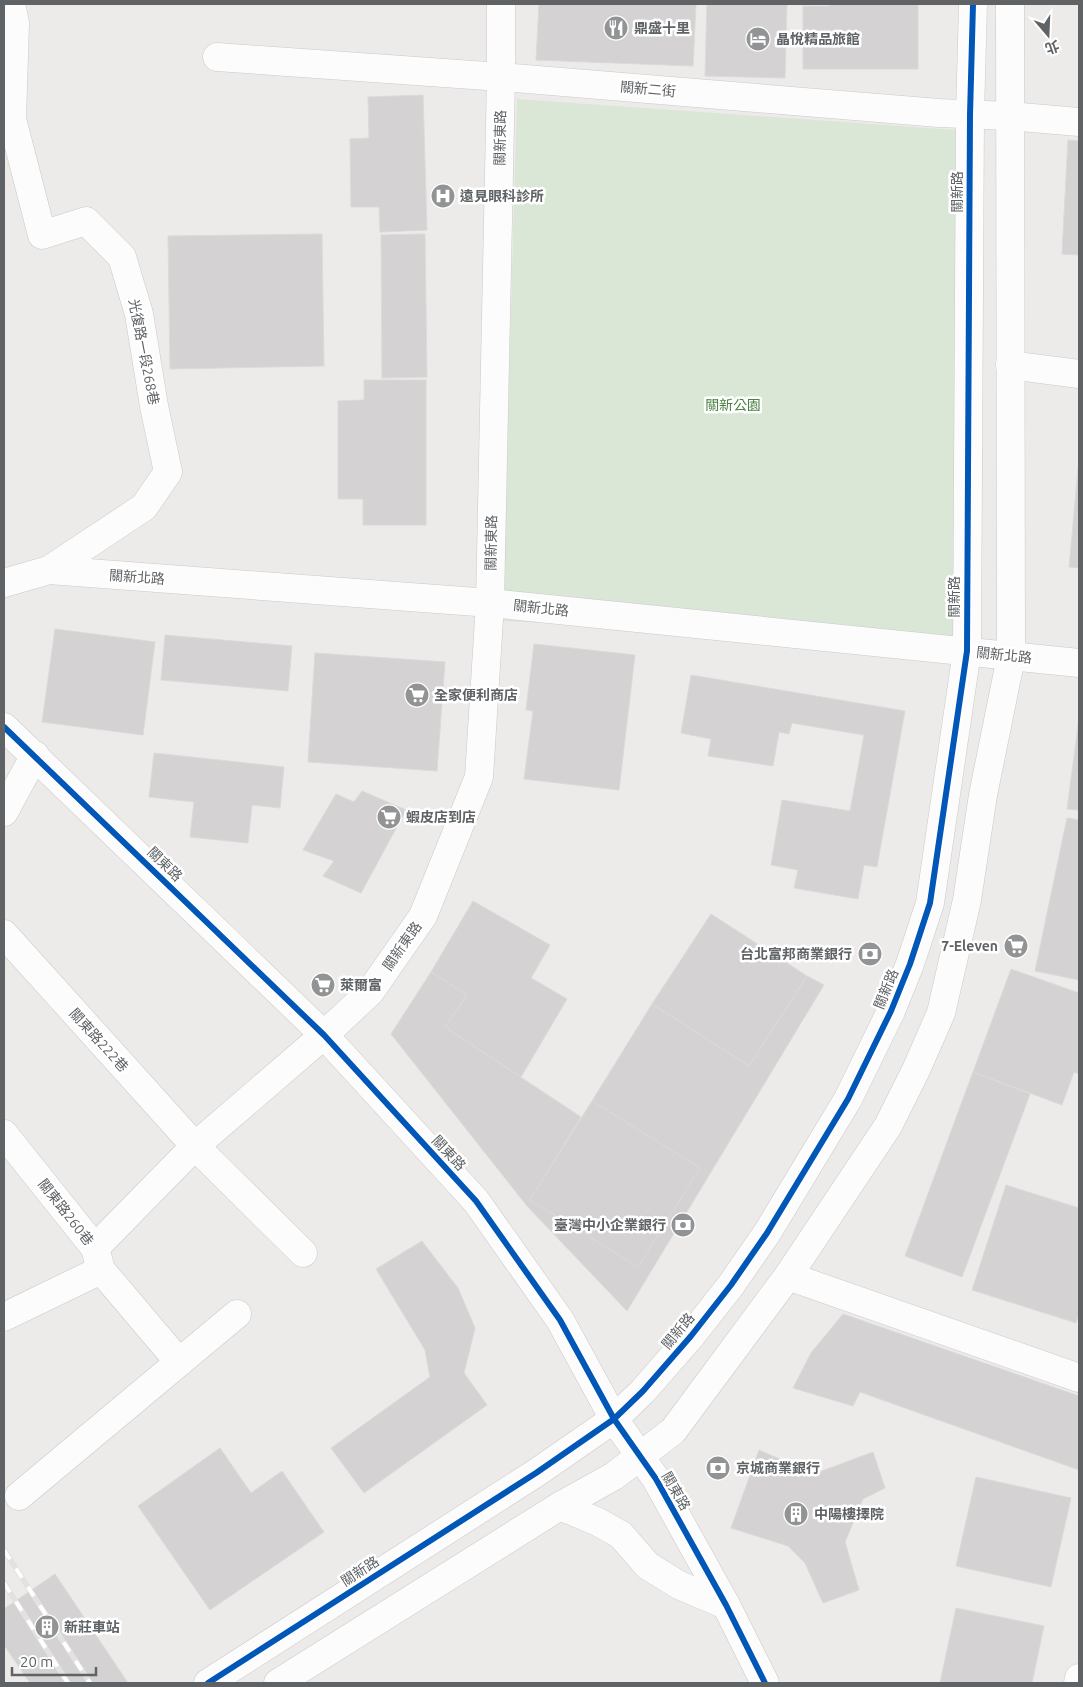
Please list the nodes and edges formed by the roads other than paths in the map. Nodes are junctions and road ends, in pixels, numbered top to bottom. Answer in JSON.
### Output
{"nodes":[{"id":1,"x":501,"y":4,"type":"edge"},
{"id":2,"x":973,"y":4,"type":"edge"},
{"id":3,"x":1010,"y":4,"type":"edge"},
{"id":4,"x":10,"y":18,"type":"edge"},
{"id":5,"x":217,"y":57,"type":"dead end"},
{"id":6,"x":501,"y":77,"type":"junction"},
{"id":7,"x":970,"y":115,"type":"junction"},
{"id":8,"x":1009,"y":116,"type":"junction"},
{"id":9,"x":1079,"y":122,"type":"edge"},
{"id":10,"x":1010,"y":365,"type":"junction"},
{"id":11,"x":1079,"y":374,"type":"edge"},
{"id":12,"x":49,"y":570,"type":"junction"},
{"id":13,"x":4,"y":583,"type":"edge"},
{"id":14,"x":490,"y":603,"type":"junction"},
{"id":15,"x":967,"y":651,"type":"junction"},
{"id":16,"x":1012,"y":657,"type":"junction"},
{"id":17,"x":1079,"y":663,"type":"edge"},
{"id":18,"x":4,"y":727,"type":"edge"},
{"id":19,"x":35,"y":756,"type":"junction"},
{"id":20,"x":4,"y":812,"type":"edge"},
{"id":21,"x":4,"y":934,"type":"edge"},
{"id":22,"x":324,"y":1035,"type":"junction"},
{"id":23,"x":4,"y":1134,"type":"edge"},
{"id":24,"x":195,"y":1146,"type":"junction"},
{"id":25,"x":303,"y":1253,"type":"dead end"},
{"id":26,"x":98,"y":1259,"type":"junction"},
{"id":27,"x":788,"y":1276,"type":"junction"},
{"id":28,"x":237,"y":1314,"type":"dead end"},
{"id":29,"x":4,"y":1317,"type":"edge"},
{"id":30,"x":179,"y":1362,"type":"junction"},
{"id":31,"x":1079,"y":1378,"type":"edge"},
{"id":32,"x":614,"y":1419,"type":"junction"},
{"id":33,"x":640,"y":1456,"type":"junction"},
{"id":34,"x":19,"y":1496,"type":"dead end"},
{"id":35,"x":560,"y":1506,"type":"junction"},
{"id":36,"x":726,"y":1605,"type":"junction"},
{"id":37,"x":1079,"y":1678,"type":"edge"},
{"id":38,"x":222,"y":1680,"type":"edge"},
{"id":39,"x":278,"y":1683,"type":"edge"},
{"id":40,"x":766,"y":1683,"type":"edge"},
{"id":41,"x":1078,"y":1683,"type":"edge"}],
"edges":[{"from":1,"to":6,"type":"street","name":"關新東路"},
{"from":2,"to":7,"type":"street","name":"關新路"},
{"from":3,"to":8,"type":"street"},
{"from":4,"to":12,"type":"street","name":"光復路一段268巷"},
{"from":5,"to":6,"type":"street","name":"關新二街"},
{"from":6,"to":7,"type":"street","name":"關新二街"},
{"from":6,"to":14,"type":"street","name":"關新東路"},
{"from":7,"to":8,"type":"street","name":"關新二街"},
{"from":7,"to":15,"type":"street","name":"關新路"},
{"from":8,"to":9,"type":"street","name":"關新二街"},
{"from":8,"to":10,"type":"street"},
{"from":10,"to":11,"type":"street"},
{"from":10,"to":16,"type":"street"},
{"from":12,"to":13,"type":"street","name":"關新北路"},
{"from":12,"to":14,"type":"street","name":"關新北路"},
{"from":14,"to":15,"type":"street","name":"關新北路"},
{"from":14,"to":22,"type":"street","name":"關新東路"},
{"from":15,"to":16,"type":"street","name":"關新北路"},
{"from":15,"to":32,"type":"street","name":"關新路"},
{"from":16,"to":17,"type":"street","name":"關新北路"},
{"from":16,"to":27,"type":"street"},
{"from":18,"to":19,"type":"street","name":"關東路"},
{"from":19,"to":20,"type":"street"},
{"from":19,"to":22,"type":"street","name":"關東路"},
{"from":21,"to":24,"type":"street","name":"關東路222巷"},
{"from":22,"to":24,"type":"street","name":"關新東路"},
{"from":22,"to":32,"type":"street","name":"關東路"},
{"from":23,"to":26,"type":"street","name":"關東路260巷"},
{"from":24,"to":25,"type":"street"},
{"from":24,"to":26,"type":"street","name":"關新東路"},
{"from":26,"to":29,"type":"street","name":"關新東路"},
{"from":26,"to":30,"type":"street","name":"關東路260巷"},
{"from":27,"to":31,"type":"street"},
{"from":27,"to":33,"type":"street"},
{"from":28,"to":30,"type":"street"},
{"from":30,"to":34,"type":"street"},
{"from":32,"to":33,"type":"street","name":"關東路"},
{"from":32,"to":38,"type":"street","name":"關新路"},
{"from":33,"to":35,"type":"street"},
{"from":33,"to":36,"type":"street","name":"關東路"},
{"from":35,"to":36,"type":"street"},
{"from":35,"to":39,"type":"street"},
{"from":36,"to":40,"type":"street","name":"關東路"},
{"from":37,"to":41,"type":"street"}]}
